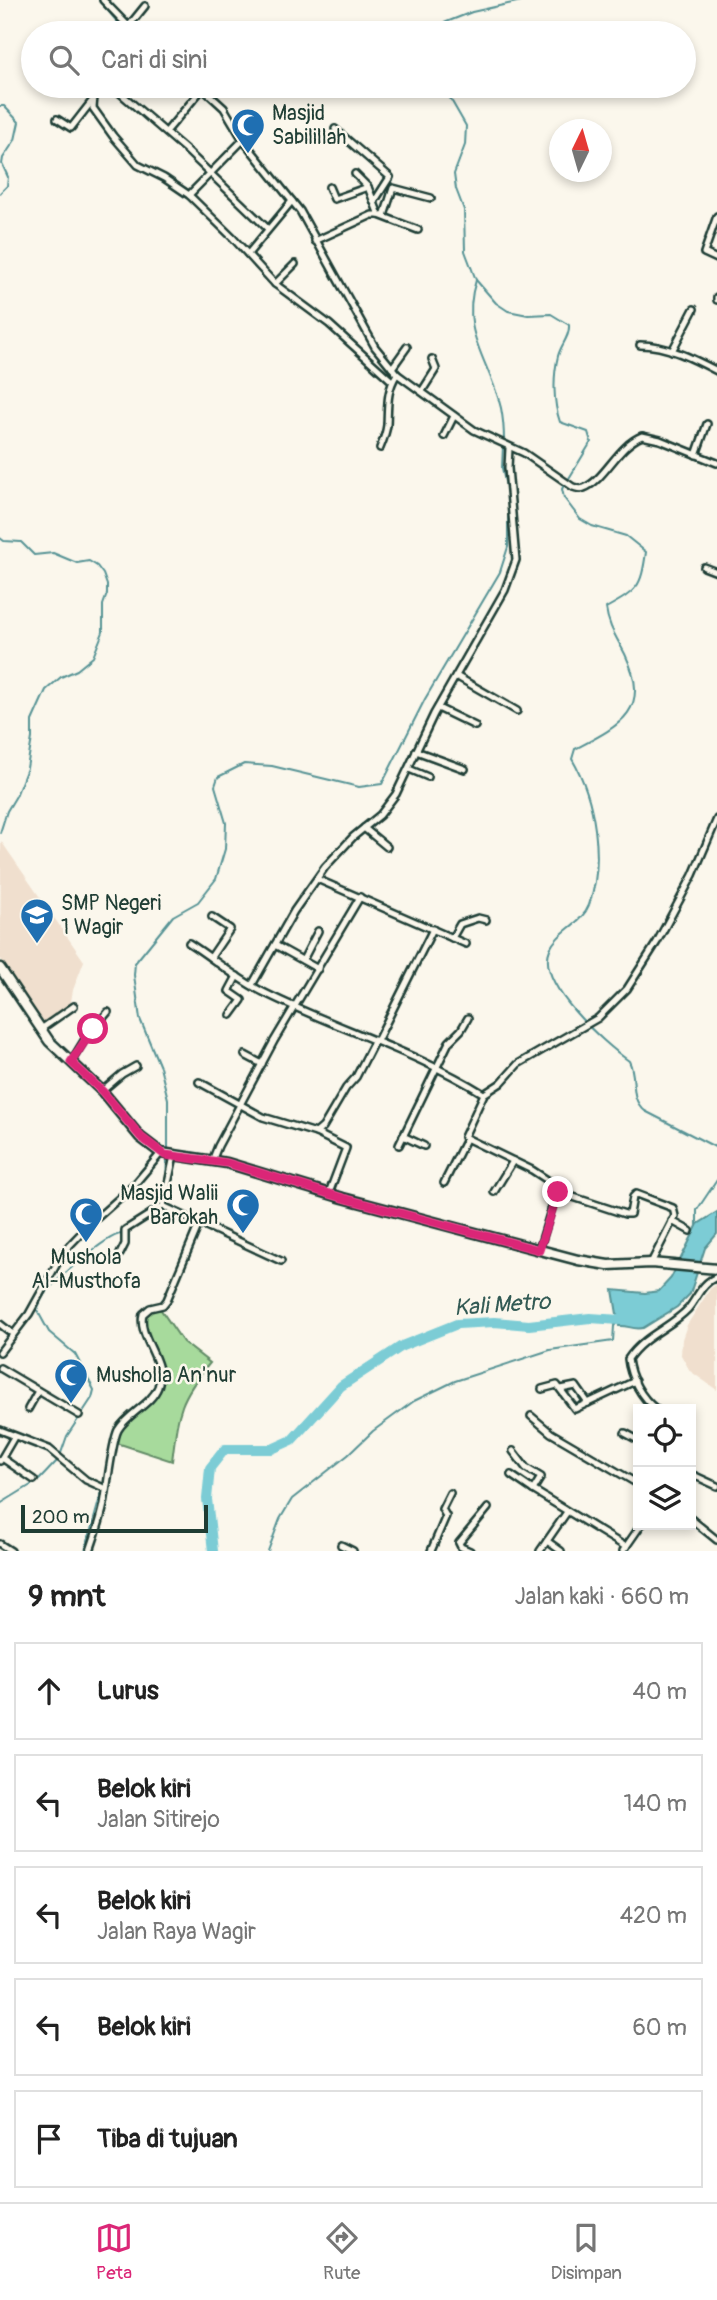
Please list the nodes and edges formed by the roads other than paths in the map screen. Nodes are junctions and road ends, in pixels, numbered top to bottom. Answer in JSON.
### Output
{"nodes":[{"id":1,"x":103,"y":0,"type":"edge"},
{"id":2,"x":145,"y":6,"type":"dead end"},
{"id":3,"x":123,"y":21,"type":"edge"},
{"id":4,"x":137,"y":21,"type":"edge"},
{"id":5,"x":93,"y":98,"type":"edge"},
{"id":6,"x":125,"y":98,"type":"edge"},
{"id":7,"x":192,"y":98,"type":"edge"},
{"id":8,"x":213,"y":98,"type":"edge"},
{"id":9,"x":92,"y":101,"type":"junction"},
{"id":10,"x":57,"y":119,"type":"dead end"},
{"id":11,"x":335,"y":129,"type":"dead end"},
{"id":12,"x":166,"y":132,"type":"junction"},
{"id":13,"x":243,"y":139,"type":"junction"},
{"id":14,"x":209,"y":173,"type":"junction"},
{"id":15,"x":355,"y":174,"type":"dead end"},
{"id":16,"x":329,"y":187,"type":"dead end"},
{"id":17,"x":368,"y":187,"type":"junction"},
{"id":18,"x":189,"y":195,"type":"junction"},
{"id":19,"x":431,"y":198,"type":"dead end"},
{"id":20,"x":292,"y":201,"type":"junction"},
{"id":21,"x":374,"y":202,"type":"junction"},
{"id":22,"x":382,"y":216,"type":"junction"},
{"id":23,"x":717,"y":216,"type":"edge"},
{"id":24,"x":268,"y":229,"type":"junction"},
{"id":25,"x":418,"y":230,"type":"dead end"},
{"id":26,"x":315,"y":241,"type":"junction"},
{"id":27,"x":248,"y":254,"type":"junction"},
{"id":28,"x":717,"y":259,"type":"edge"},
{"id":29,"x":295,"y":264,"type":"dead end"},
{"id":30,"x":275,"y":284,"type":"junction"},
{"id":31,"x":694,"y":309,"type":"dead end"},
{"id":32,"x":640,"y":345,"type":"dead end"},
{"id":33,"x":407,"y":347,"type":"dead end"},
{"id":34,"x":672,"y":351,"type":"junction"},
{"id":35,"x":432,"y":359,"type":"dead end"},
{"id":36,"x":392,"y":368,"type":"junction"},
{"id":37,"x":717,"y":371,"type":"edge"},
{"id":38,"x":397,"y":374,"type":"junction"},
{"id":39,"x":392,"y":381,"type":"junction"},
{"id":40,"x":422,"y":391,"type":"junction"},
{"id":41,"x":454,"y":416,"type":"junction"},
{"id":42,"x":707,"y":424,"type":"dead end"},
{"id":43,"x":444,"y":436,"type":"dead end"},
{"id":44,"x":505,"y":445,"type":"junction"},
{"id":45,"x":380,"y":448,"type":"dead end"},
{"id":46,"x":696,"y":455,"type":"junction"},
{"id":47,"x":717,"y":463,"type":"edge"},
{"id":48,"x":704,"y":567,"type":"dead end"},
{"id":49,"x":717,"y":572,"type":"edge"},
{"id":50,"x":456,"y":676,"type":"junction"},
{"id":51,"x":438,"y":708,"type":"junction"},
{"id":52,"x":517,"y":712,"type":"dead end"},
{"id":53,"x":475,"y":726,"type":"dead end"},
{"id":54,"x":416,"y":751,"type":"junction"},
{"id":55,"x":409,"y":769,"type":"junction"},
{"id":56,"x":465,"y":769,"type":"dead end"},
{"id":57,"x":428,"y":777,"type":"dead end"},
{"id":58,"x":717,"y":819,"type":"edge"},
{"id":59,"x":364,"y":828,"type":"junction"},
{"id":60,"x":387,"y":847,"type":"dead end"},
{"id":61,"x":317,"y":878,"type":"junction"},
{"id":62,"x":360,"y":897,"type":"junction"},
{"id":63,"x":212,"y":917,"type":"dead end"},
{"id":64,"x":486,"y":920,"type":"dead end"},
{"id":65,"x":433,"y":929,"type":"junction"},
{"id":66,"x":318,"y":931,"type":"dead end"},
{"id":67,"x":452,"y":938,"type":"junction"},
{"id":68,"x":189,"y":943,"type":"dead end"},
{"id":69,"x":466,"y":944,"type":"dead end"},
{"id":70,"x":275,"y":945,"type":"junction"},
{"id":71,"x":211,"y":957,"type":"junction"},
{"id":72,"x":303,"y":960,"type":"junction"},
{"id":73,"x":0,"y":968,"type":"edge"},
{"id":74,"x":318,"y":968,"type":"junction"},
{"id":75,"x":237,"y":976,"type":"junction"},
{"id":76,"x":252,"y":985,"type":"junction"},
{"id":77,"x":74,"y":1006,"type":"dead end"},
{"id":78,"x":294,"y":1007,"type":"junction"},
{"id":79,"x":108,"y":1012,"type":"dead end"},
{"id":80,"x":231,"y":1015,"type":"dead end"},
{"id":81,"x":468,"y":1017,"type":"dead end"},
{"id":82,"x":41,"y":1029,"type":"junction"},
{"id":83,"x":376,"y":1041,"type":"junction"},
{"id":84,"x":245,"y":1055,"type":"dead end"},
{"id":85,"x":71,"y":1062,"type":"junction"},
{"id":86,"x":262,"y":1064,"type":"junction"},
{"id":87,"x":136,"y":1066,"type":"dead end"},
{"id":88,"x":437,"y":1068,"type":"junction"},
{"id":89,"x":199,"y":1082,"type":"dead end"},
{"id":90,"x":102,"y":1091,"type":"junction"},
{"id":91,"x":484,"y":1094,"type":"junction"},
{"id":92,"x":241,"y":1104,"type":"junction"},
{"id":93,"x":316,"y":1133,"type":"junction"},
{"id":94,"x":403,"y":1136,"type":"junction"},
{"id":95,"x":466,"y":1139,"type":"junction"},
{"id":96,"x":399,"y":1145,"type":"dead end"},
{"id":97,"x":424,"y":1146,"type":"dead end"},
{"id":98,"x":167,"y":1155,"type":"junction"},
{"id":99,"x":212,"y":1161,"type":"junction"},
{"id":100,"x":513,"y":1161,"type":"junction"},
{"id":101,"x":444,"y":1183,"type":"dead end"},
{"id":102,"x":494,"y":1192,"type":"dead end"},
{"id":103,"x":558,"y":1192,"type":"junction"},
{"id":104,"x":329,"y":1194,"type":"junction"},
{"id":105,"x":163,"y":1206,"type":"junction"},
{"id":106,"x":672,"y":1222,"type":"junction"},
{"id":107,"x":200,"y":1224,"type":"junction"},
{"id":108,"x":690,"y":1231,"type":"dead end"},
{"id":109,"x":539,"y":1250,"type":"junction"},
{"id":110,"x":120,"y":1254,"type":"dead end"},
{"id":111,"x":281,"y":1261,"type":"dead end"},
{"id":112,"x":651,"y":1263,"type":"junction"},
{"id":113,"x":713,"y":1269,"type":"edge"},
{"id":114,"x":717,"y":1277,"type":"edge"},
{"id":115,"x":0,"y":1324,"type":"edge"},
{"id":116,"x":13,"y":1334,"type":"junction"},
{"id":117,"x":0,"y":1352,"type":"edge"},
{"id":118,"x":0,"y":1368,"type":"edge"},
{"id":119,"x":635,"y":1381,"type":"junction"},
{"id":120,"x":542,"y":1389,"type":"dead end"},
{"id":121,"x":561,"y":1389,"type":"junction"},
{"id":122,"x":38,"y":1391,"type":"junction"},
{"id":123,"x":588,"y":1404,"type":"junction"},
{"id":124,"x":649,"y":1404,"type":"edge"},
{"id":125,"x":28,"y":1409,"type":"dead end"},
{"id":126,"x":79,"y":1415,"type":"dead end"},
{"id":127,"x":531,"y":1416,"type":"dead end"},
{"id":128,"x":0,"y":1430,"type":"edge"},
{"id":129,"x":625,"y":1433,"type":"dead end"},
{"id":130,"x":14,"y":1437,"type":"junction"},
{"id":131,"x":633,"y":1437,"type":"edge"},
{"id":132,"x":513,"y":1451,"type":"dead end"},
{"id":133,"x":1,"y":1460,"type":"edge"},
{"id":134,"x":511,"y":1475,"type":"dead end"},
{"id":135,"x":696,"y":1476,"type":"edge"},
{"id":136,"x":34,"y":1480,"type":"dead end"},
{"id":137,"x":633,"y":1481,"type":"edge"},
{"id":138,"x":717,"y":1486,"type":"edge"},
{"id":139,"x":106,"y":1489,"type":"junction"},
{"id":140,"x":533,"y":1490,"type":"junction"},
{"id":141,"x":450,"y":1493,"type":"dead end"},
{"id":142,"x":488,"y":1508,"type":"dead end"},
{"id":143,"x":567,"y":1512,"type":"junction"},
{"id":144,"x":696,"y":1523,"type":"edge"},
{"id":145,"x":638,"y":1530,"type":"edge"},
{"id":146,"x":717,"y":1540,"type":"edge"},
{"id":147,"x":547,"y":1541,"type":"junction"},
{"id":148,"x":0,"y":1544,"type":"edge"},
{"id":149,"x":341,"y":1545,"type":"dead end"},
{"id":150,"x":625,"y":1549,"type":"edge"},
{"id":151,"x":11,"y":1551,"type":"edge"},
{"id":152,"x":90,"y":1551,"type":"edge"},
{"id":153,"x":353,"y":1551,"type":"edge"},
{"id":154,"x":431,"y":1551,"type":"edge"},
{"id":155,"x":470,"y":1551,"type":"edge"},
{"id":156,"x":540,"y":1551,"type":"edge"},
{"id":157,"x":561,"y":1551,"type":"edge"}],
"edges":[{"from":1,"to":3,"type":"street"},
{"from":2,"to":4,"type":"street"},
{"from":5,"to":9,"type":"street"},
{"from":6,"to":12,"type":"street"},
{"from":7,"to":12,"type":"street"},
{"from":8,"to":13,"type":"street"},
{"from":9,"to":10,"type":"street"},
{"from":9,"to":18,"type":"street"},
{"from":11,"to":21,"type":"street"},
{"from":12,"to":14,"type":"street"},
{"from":13,"to":14,"type":"street"},
{"from":13,"to":20,"type":"street"},
{"from":14,"to":18,"type":"street"},
{"from":14,"to":24,"type":"street"},
{"from":15,"to":17,"type":"street"},
{"from":16,"to":17,"type":"street"},
{"from":17,"to":21,"type":"street"},
{"from":18,"to":27,"type":"street"},
{"from":19,"to":22,"type":"street"},
{"from":20,"to":24,"type":"street"},
{"from":20,"to":26,"type":"street"},
{"from":21,"to":22,"type":"street"},
{"from":22,"to":25,"type":"street"},
{"from":22,"to":26,"type":"street"},
{"from":23,"to":28,"type":"street"},
{"from":24,"to":27,"type":"street"},
{"from":26,"to":36,"type":"street"},
{"from":27,"to":30,"type":"street"},
{"from":29,"to":30,"type":"street"},
{"from":30,"to":39,"type":"street"},
{"from":31,"to":34,"type":"street"},
{"from":32,"to":34,"type":"street"},
{"from":33,"to":36,"type":"street"},
{"from":34,"to":37,"type":"street"},
{"from":35,"to":40,"type":"street"},
{"from":36,"to":38,"type":"street"},
{"from":38,"to":39,"type":"street"},
{"from":38,"to":40,"type":"street"},
{"from":39,"to":45,"type":"street"},
{"from":40,"to":41,"type":"street"},
{"from":41,"to":43,"type":"street"},
{"from":41,"to":44,"type":"street"},
{"from":42,"to":46,"type":"street"},
{"from":44,"to":46,"type":"street"},
{"from":44,"to":50,"type":"street"},
{"from":46,"to":47,"type":"street"},
{"from":48,"to":49,"type":"street"},
{"from":50,"to":51,"type":"street"},
{"from":50,"to":52,"type":"street"},
{"from":51,"to":53,"type":"street"},
{"from":51,"to":54,"type":"street"},
{"from":54,"to":55,"type":"street"},
{"from":54,"to":56,"type":"street"},
{"from":55,"to":57,"type":"street"},
{"from":55,"to":59,"type":"street"},
{"from":58,"to":91,"type":"street"},
{"from":59,"to":60,"type":"street"},
{"from":59,"to":61,"type":"street"},
{"from":61,"to":62,"type":"street"},
{"from":61,"to":70,"type":"street"},
{"from":62,"to":65,"type":"street"},
{"from":62,"to":74,"type":"street"},
{"from":63,"to":71,"type":"street"},
{"from":64,"to":67,"type":"street"},
{"from":65,"to":67,"type":"street"},
{"from":65,"to":83,"type":"street"},
{"from":66,"to":72,"type":"street"},
{"from":67,"to":69,"type":"street"},
{"from":68,"to":71,"type":"street"},
{"from":70,"to":72,"type":"street"},
{"from":70,"to":76,"type":"street"},
{"from":71,"to":75,"type":"street"},
{"from":72,"to":74,"type":"street"},
{"from":73,"to":82,"type":"main road"},
{"from":74,"to":78,"type":"street"},
{"from":75,"to":76,"type":"street"},
{"from":75,"to":80,"type":"street"},
{"from":76,"to":78,"type":"street"},
{"from":77,"to":82,"type":"street"},
{"from":78,"to":83,"type":"street"},
{"from":78,"to":86,"type":"street"},
{"from":79,"to":85,"type":"street"},
{"from":81,"to":88,"type":"street"},
{"from":82,"to":85,"type":"main road"},
{"from":83,"to":88,"type":"street"},
{"from":83,"to":93,"type":"street"},
{"from":84,"to":86,"type":"street"},
{"from":85,"to":90,"type":"main road"},
{"from":86,"to":92,"type":"street"},
{"from":87,"to":90,"type":"street"},
{"from":88,"to":91,"type":"street"},
{"from":88,"to":94,"type":"street"},
{"from":89,"to":92,"type":"street"},
{"from":90,"to":98,"type":"main road"},
{"from":91,"to":95,"type":"street"},
{"from":92,"to":93,"type":"street"},
{"from":92,"to":99,"type":"street"},
{"from":93,"to":104,"type":"street"},
{"from":94,"to":96,"type":"street"},
{"from":94,"to":97,"type":"street"},
{"from":95,"to":100,"type":"street"},
{"from":95,"to":101,"type":"street"},
{"from":98,"to":99,"type":"main road"},
{"from":98,"to":105,"type":"street"},
{"from":98,"to":116,"type":"street"},
{"from":99,"to":104,"type":"main road"},
{"from":100,"to":102,"type":"street"},
{"from":100,"to":103,"type":"street"},
{"from":103,"to":106,"type":"street"},
{"from":103,"to":109,"type":"street"},
{"from":104,"to":109,"type":"main road"},
{"from":105,"to":107,"type":"street"},
{"from":105,"to":110,"type":"street"},
{"from":106,"to":108,"type":"street"},
{"from":106,"to":112,"type":"street"},
{"from":107,"to":111,"type":"street"},
{"from":107,"to":139,"type":"street"},
{"from":109,"to":112,"type":"main road"},
{"from":112,"to":113,"type":"main road"},
{"from":114,"to":119,"type":"street"},
{"from":115,"to":116,"type":"street"},
{"from":116,"to":117,"type":"street"},
{"from":118,"to":122,"type":"street"},
{"from":119,"to":123,"type":"street"},
{"from":119,"to":124,"type":"street"},
{"from":120,"to":121,"type":"street"},
{"from":121,"to":123,"type":"street"},
{"from":121,"to":123,"type":"street"},
{"from":122,"to":125,"type":"street"},
{"from":122,"to":126,"type":"street"},
{"from":127,"to":137,"type":"street"},
{"from":128,"to":130,"type":"street"},
{"from":129,"to":131,"type":"street"},
{"from":130,"to":133,"type":"street"},
{"from":130,"to":139,"type":"street"},
{"from":132,"to":140,"type":"street"},
{"from":133,"to":136,"type":"street"},
{"from":134,"to":140,"type":"street"},
{"from":135,"to":138,"type":"street"},
{"from":139,"to":152,"type":"street"},
{"from":140,"to":143,"type":"street"},
{"from":141,"to":154,"type":"street"},
{"from":142,"to":155,"type":"street"},
{"from":143,"to":147,"type":"street"},
{"from":143,"to":150,"type":"street"},
{"from":144,"to":146,"type":"street"},
{"from":145,"to":150,"type":"street"},
{"from":147,"to":156,"type":"street"},
{"from":147,"to":157,"type":"street"},
{"from":148,"to":151,"type":"street"},
{"from":149,"to":153,"type":"street"}]}
